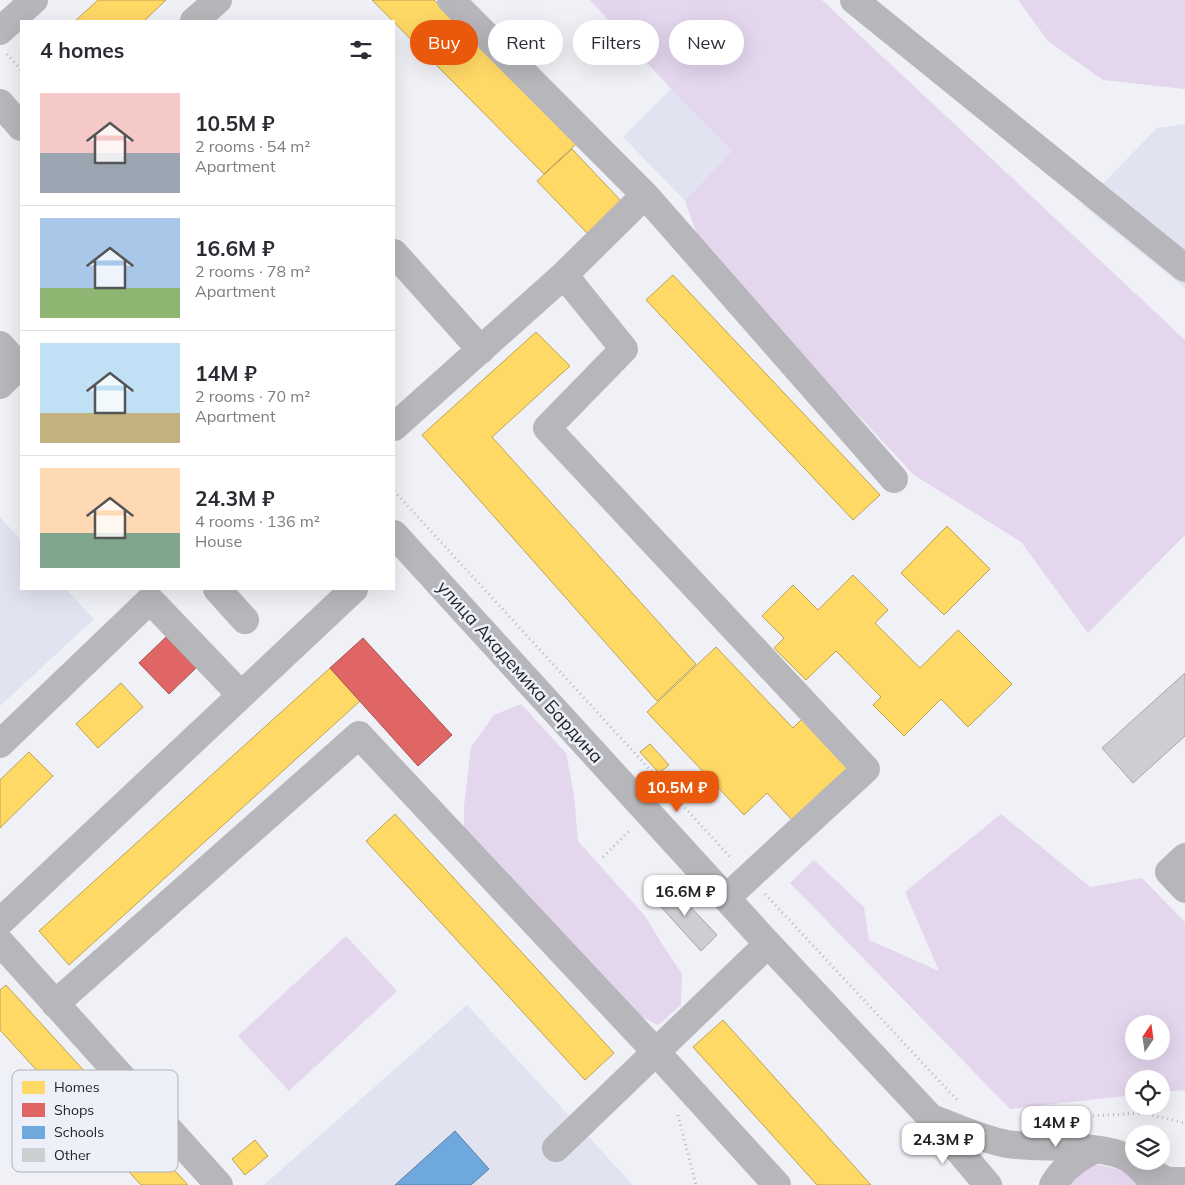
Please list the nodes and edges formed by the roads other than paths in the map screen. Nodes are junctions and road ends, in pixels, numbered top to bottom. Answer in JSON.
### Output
{"nodes":[{"id":1,"x":34,"y":0,"type":"edge"},
{"id":2,"x":218,"y":0,"type":"edge"},
{"id":3,"x":451,"y":0,"type":"edge"},
{"id":4,"x":854,"y":0,"type":"edge"},
{"id":5,"x":195,"y":20,"type":"edge"},
{"id":6,"x":3,"y":42,"type":"edge"},
{"id":7,"x":0,"y":103,"type":"edge"},
{"id":8,"x":20,"y":126,"type":"edge"},
{"id":9,"x":645,"y":195,"type":"junction"},
{"id":10,"x":395,"y":254,"type":"edge"},
{"id":11,"x":1185,"y":268,"type":"edge"},
{"id":12,"x":564,"y":276,"type":"junction"},
{"id":13,"x":0,"y":345,"type":"edge"},
{"id":14,"x":481,"y":350,"type":"junction"},
{"id":15,"x":20,"y":366,"type":"edge"},
{"id":16,"x":0,"y":385,"type":"edge"},
{"id":17,"x":395,"y":426,"type":"edge"},
{"id":18,"x":894,"y":479,"type":"dead end"},
{"id":19,"x":397,"y":543,"type":"edge"},
{"id":20,"x":218,"y":590,"type":"edge"},
{"id":21,"x":353,"y":590,"type":"edge"},
{"id":22,"x":156,"y":594,"type":"edge"},
{"id":23,"x":245,"y":620,"type":"dead end"},
{"id":24,"x":241,"y":695,"type":"junction"},
{"id":25,"x":0,"y":744,"type":"edge"},
{"id":26,"x":1185,"y":858,"type":"edge"},
{"id":27,"x":1185,"y":889,"type":"edge"},
{"id":28,"x":726,"y":898,"type":"junction"},
{"id":29,"x":0,"y":922,"type":"edge"},
{"id":30,"x":0,"y":942,"type":"edge"},
{"id":31,"x":768,"y":944,"type":"junction"},
{"id":32,"x":55,"y":1004,"type":"junction"},
{"id":33,"x":656,"y":1052,"type":"junction"},
{"id":34,"x":115,"y":1070,"type":"edge"},
{"id":35,"x":931,"y":1118,"type":"junction"},
{"id":36,"x":178,"y":1140,"type":"edge"},
{"id":37,"x":556,"y":1148,"type":"dead end"},
{"id":38,"x":1094,"y":1150,"type":"junction"},
{"id":39,"x":1125,"y":1157,"type":"edge"},
{"id":40,"x":1141,"y":1170,"type":"edge"},
{"id":41,"x":1148,"y":1170,"type":"edge"},
{"id":42,"x":1185,"y":1181,"type":"edge"},
{"id":43,"x":219,"y":1185,"type":"edge"},
{"id":44,"x":777,"y":1185,"type":"edge"},
{"id":45,"x":988,"y":1185,"type":"edge"},
{"id":46,"x":1053,"y":1185,"type":"edge"},
{"id":47,"x":1156,"y":1185,"type":"edge"}],
"edges":[{"from":1,"to":6,"type":"street"},
{"from":2,"to":5,"type":"street"},
{"from":3,"to":9,"type":"street"},
{"from":4,"to":11,"type":"street"},
{"from":7,"to":8,"type":"street"},
{"from":9,"to":12,"type":"street"},
{"from":9,"to":18,"type":"street"},
{"from":10,"to":14,"type":"street"},
{"from":12,"to":14,"type":"street"},
{"from":12,"to":28,"type":"street"},
{"from":13,"to":15,"type":"street"},
{"from":14,"to":17,"type":"street"},
{"from":15,"to":16,"type":"street"},
{"from":19,"to":28,"type":"street","name":"улица Академика Бардина"},
{"from":20,"to":23,"type":"street"},
{"from":21,"to":24,"type":"street"},
{"from":22,"to":24,"type":"street"},
{"from":22,"to":25,"type":"street"},
{"from":24,"to":29,"type":"street"},
{"from":26,"to":27,"type":"street"},
{"from":28,"to":31,"type":"street","name":"улица Академика Бардина"},
{"from":30,"to":32,"type":"street"},
{"from":31,"to":33,"type":"street"},
{"from":31,"to":35,"type":"street","name":"улица Академика Бардина"},
{"from":32,"to":33,"type":"street"},
{"from":32,"to":34,"type":"street"},
{"from":33,"to":37,"type":"street"},
{"from":33,"to":44,"type":"street"},
{"from":35,"to":38,"type":"street","name":"улица Академика Бардина"},
{"from":35,"to":45,"type":"street","name":"улица Академика Бардина"},
{"from":36,"to":43,"type":"street"},
{"from":38,"to":39,"type":"street","name":"улица Академика Бардина"},
{"from":38,"to":46,"type":"street"},
{"from":40,"to":47,"type":"street","name":"улица Академика Бардина"},
{"from":41,"to":42,"type":"street"}]}
